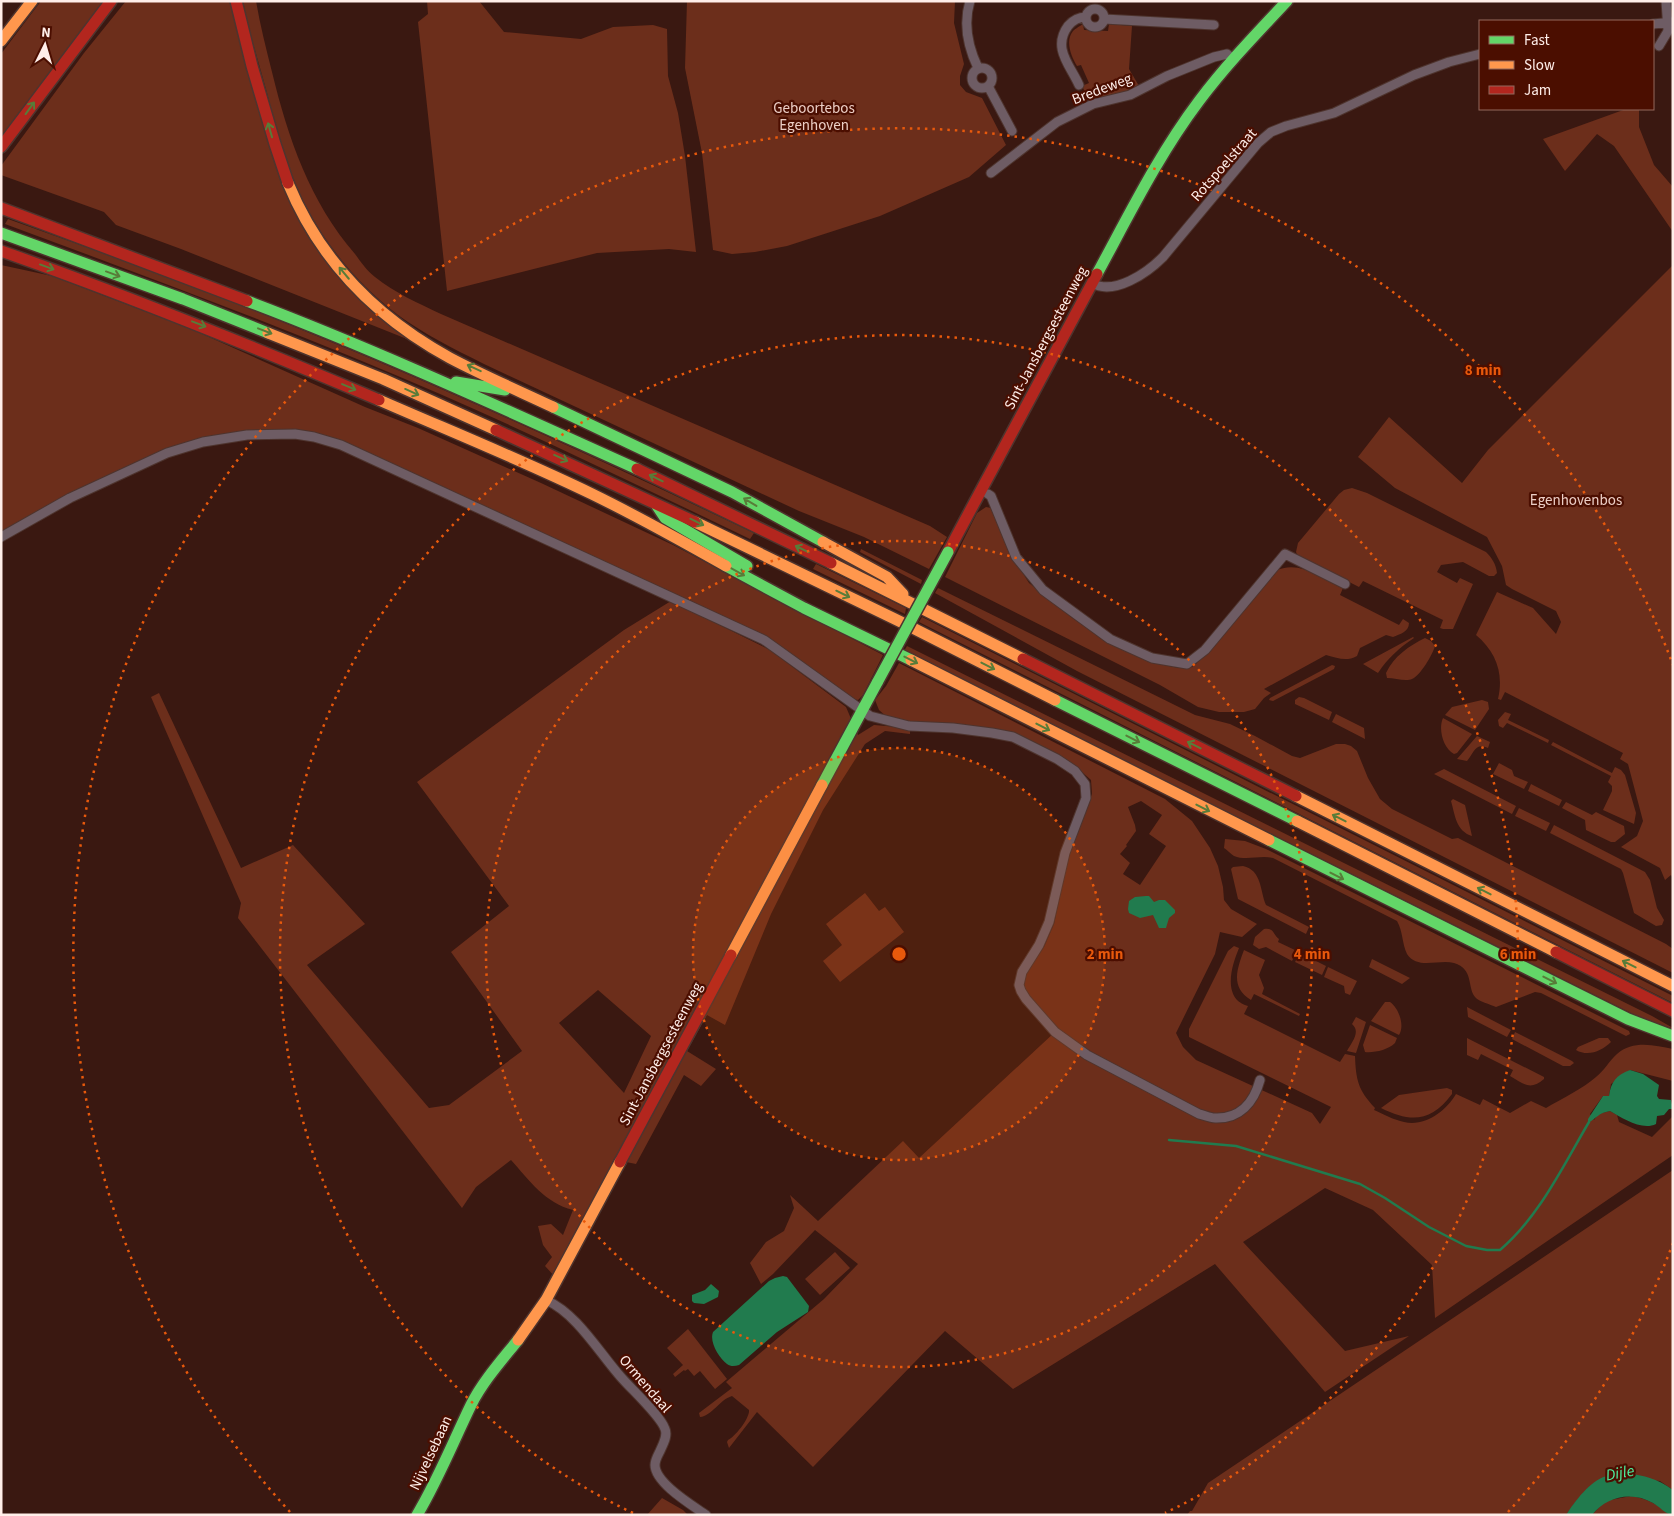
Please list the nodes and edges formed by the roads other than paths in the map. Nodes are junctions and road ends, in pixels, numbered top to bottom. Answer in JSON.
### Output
{"nodes":[{"id":1,"x":32,"y":1,"type":"edge"},
{"id":2,"x":112,"y":1,"type":"edge"},
{"id":3,"x":236,"y":1,"type":"edge"},
{"id":4,"x":970,"y":1,"type":"edge"},
{"id":5,"x":1287,"y":1,"type":"edge"},
{"id":6,"x":1666,"y":1,"type":"edge"},
{"id":7,"x":1096,"y":5,"type":"edge"},
{"id":8,"x":1086,"y":17,"type":"junction"},
{"id":9,"x":1104,"y":18,"type":"junction"},
{"id":10,"x":1670,"y":22,"type":"edge"},
{"id":11,"x":1654,"y":24,"type":"edge"},
{"id":12,"x":1214,"y":25,"type":"dead end"},
{"id":13,"x":1,"y":41,"type":"edge"},
{"id":14,"x":1659,"y":46,"type":"dead end"},
{"id":15,"x":1479,"y":54,"type":"edge"},
{"id":16,"x":1233,"y":59,"type":"junction"},
{"id":17,"x":978,"y":68,"type":"junction"},
{"id":18,"x":988,"y":86,"type":"junction"},
{"id":19,"x":1079,"y":86,"type":"dead end"},
{"id":20,"x":1012,"y":131,"type":"dead end"},
{"id":21,"x":1,"y":147,"type":"edge"},
{"id":22,"x":991,"y":173,"type":"dead end"},
{"id":23,"x":7,"y":210,"type":"edge"},
{"id":24,"x":1,"y":233,"type":"edge"},
{"id":25,"x":1,"y":251,"type":"edge"},
{"id":26,"x":1092,"y":283,"type":"junction"},
{"id":27,"x":442,"y":381,"type":"junction"},
{"id":28,"x":533,"y":398,"type":"junction"},
{"id":29,"x":988,"y":494,"type":"dead end"},
{"id":30,"x":653,"y":501,"type":"junction"},
{"id":31,"x":1,"y":537,"type":"edge"},
{"id":32,"x":1345,"y":584,"type":"dead end"},
{"id":33,"x":909,"y":601,"type":"junction"},
{"id":34,"x":867,"y":638,"type":"junction"},
{"id":35,"x":862,"y":711,"type":"junction"},
{"id":36,"x":1673,"y":986,"type":"edge"},
{"id":37,"x":1673,"y":1012,"type":"edge"},
{"id":38,"x":1673,"y":1036,"type":"edge"},
{"id":39,"x":1260,"y":1080,"type":"dead end"},
{"id":40,"x":546,"y":1300,"type":"junction"},
{"id":41,"x":472,"y":1403,"type":"joint"},
{"id":42,"x":417,"y":1515,"type":"edge"},
{"id":43,"x":706,"y":1515,"type":"edge"}],
"edges":[{"from":1,"to":13,"type":"main road"},
{"from":21,"to":2,"type":"main road","one_way":true},
{"from":28,"to":3,"type":"main road","one_way":true},
{"from":4,"to":17,"type":"street"},
{"from":5,"to":16,"type":"main road","name":"Sint-Jansbergsesteenweg"},
{"from":6,"to":10,"type":"street"},
{"from":7,"to":8,"type":"street"},
{"from":7,"to":9,"type":"street"},
{"from":8,"to":9,"type":"street"},
{"from":8,"to":19,"type":"street"},
{"from":9,"to":12,"type":"street"},
{"from":10,"to":11,"type":"street"},
{"from":10,"to":14,"type":"street"},
{"from":15,"to":26,"type":"street","name":"Rotspoelstraat"},
{"from":16,"to":22,"type":"street","name":"Bredeweg"},
{"from":16,"to":26,"type":"main road","name":"Sint-Jansbergsesteenweg"},
{"from":17,"to":18,"type":"street"},
{"from":17,"to":18,"type":"street"},
{"from":18,"to":20,"type":"street"},
{"from":23,"to":27,"type":"main road"},
{"from":24,"to":30,"type":"main road","one_way":true},
{"from":25,"to":34,"type":"main road","one_way":true},
{"from":26,"to":35,"type":"main road","name":"Sint-Jansbergsesteenweg","bridge":true},
{"from":27,"to":28,"type":"main road"},
{"from":33,"to":27,"type":"main road","one_way":true},
{"from":33,"to":28,"type":"main road","one_way":true},
{"from":29,"to":32,"type":"street"},
{"from":30,"to":34,"type":"main road"},
{"from":30,"to":37,"type":"main road","one_way":true},
{"from":31,"to":35,"type":"street"},
{"from":36,"to":33,"type":"main road","one_way":true},
{"from":34,"to":38,"type":"main road","one_way":true},
{"from":35,"to":39,"type":"street"},
{"from":35,"to":40,"type":"main road","name":"Sint-Jansbergsesteenweg"},
{"from":40,"to":41,"type":"main road","name":"Sint-Jansbergsesteenweg"},
{"from":40,"to":43,"type":"street","name":"Ormendaal"},
{"from":41,"to":42,"type":"main road","name":"Nijvelsebaan"}]}
